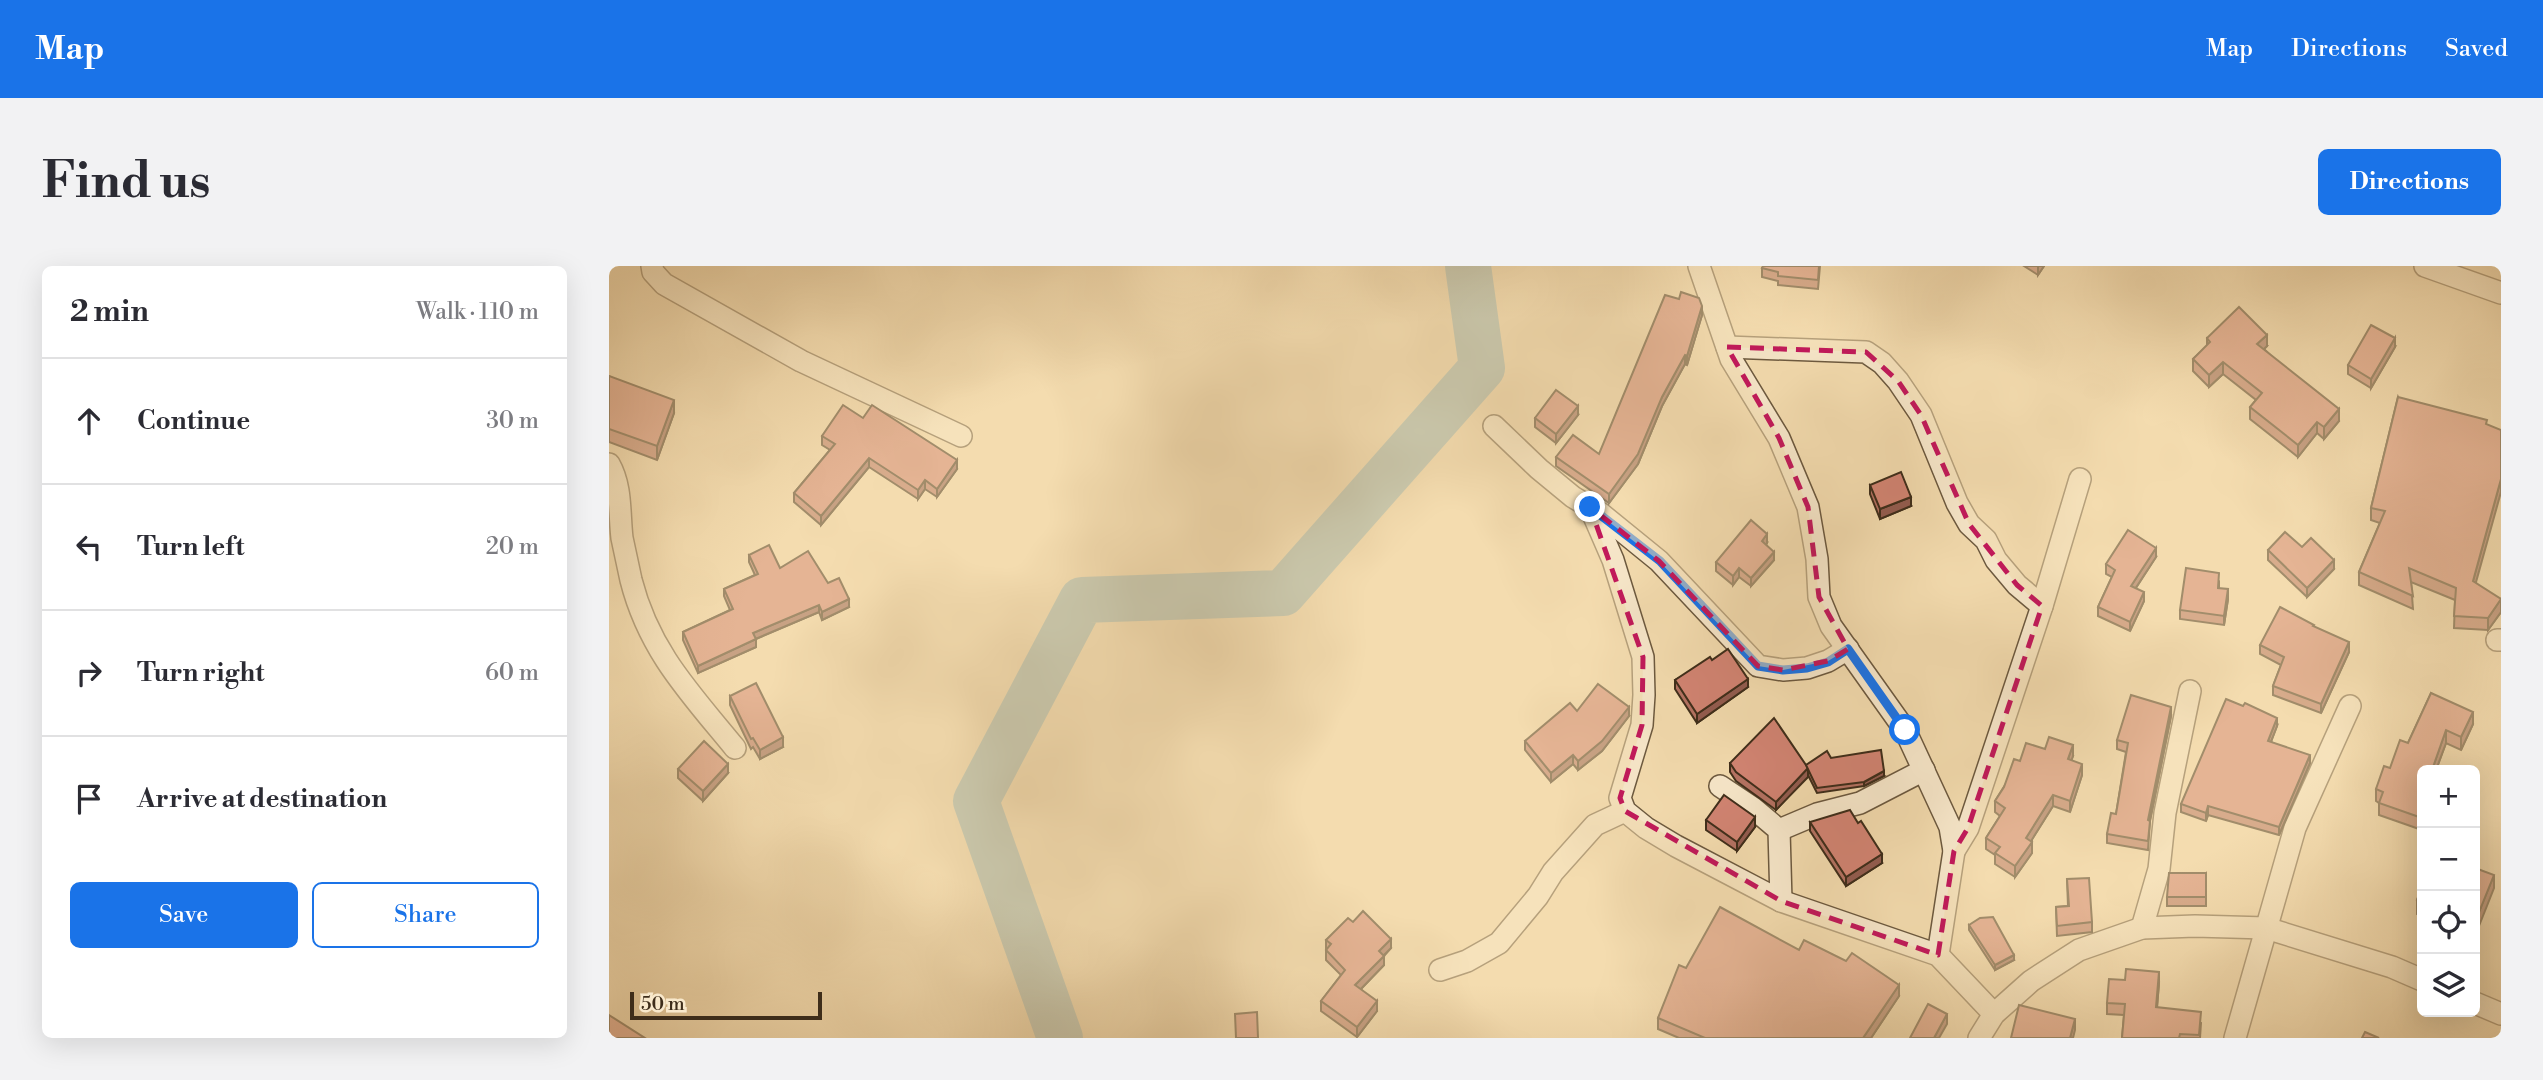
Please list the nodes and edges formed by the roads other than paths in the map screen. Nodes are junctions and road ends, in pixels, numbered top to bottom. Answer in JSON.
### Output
{"nodes":[{"id":1,"x":652,"y":266,"type":"edge"},
{"id":2,"x":1699,"y":266,"type":"edge"},
{"id":3,"x":2425,"y":266,"type":"edge"},
{"id":4,"x":2501,"y":293,"type":"edge"},
{"id":5,"x":1727,"y":347,"type":"junction"},
{"id":6,"x":1494,"y":426,"type":"dead end"},
{"id":7,"x":961,"y":436,"type":"dead end"},
{"id":8,"x":609,"y":464,"type":"edge"},
{"id":9,"x":2080,"y":479,"type":"dead end"},
{"id":10,"x":1590,"y":507,"type":"junction"},
{"id":11,"x":2042,"y":606,"type":"junction"},
{"id":12,"x":1848,"y":649,"type":"junction"},
{"id":13,"x":2189,"y":691,"type":"dead end"},
{"id":14,"x":2350,"y":706,"type":"dead end"},
{"id":15,"x":735,"y":748,"type":"dead end"},
{"id":16,"x":1924,"y":770,"type":"junction"},
{"id":17,"x":1720,"y":786,"type":"dead end"},
{"id":18,"x":1625,"y":811,"type":"junction"},
{"id":19,"x":1779,"y":830,"type":"junction"},
{"id":20,"x":1954,"y":851,"type":"junction"},
{"id":21,"x":1781,"y":901,"type":"junction"},
{"id":22,"x":2142,"y":928,"type":"junction"},
{"id":23,"x":2266,"y":928,"type":"junction"},
{"id":24,"x":1938,"y":955,"type":"junction"},
{"id":25,"x":1440,"y":970,"type":"dead end"},
{"id":26,"x":2417,"y":978,"type":"edge"},
{"id":27,"x":2480,"y":1005,"type":"edge"},
{"id":28,"x":1994,"y":1014,"type":"junction"},
{"id":29,"x":2501,"y":1014,"type":"edge"},
{"id":30,"x":1979,"y":1038,"type":"edge"},
{"id":31,"x":2235,"y":1038,"type":"edge"}],
"edges":[{"from":1,"to":7,"type":"street"},
{"from":2,"to":5,"type":"street"},
{"from":3,"to":4,"type":"street"},
{"from":5,"to":11,"type":"street"},
{"from":5,"to":12,"type":"street"},
{"from":6,"to":10,"type":"street"},
{"from":8,"to":15,"type":"street"},
{"from":9,"to":11,"type":"street"},
{"from":10,"to":12,"type":"street"},
{"from":10,"to":18,"type":"street"},
{"from":11,"to":20,"type":"street"},
{"from":12,"to":16,"type":"street"},
{"from":13,"to":22,"type":"street"},
{"from":14,"to":23,"type":"street"},
{"from":16,"to":19,"type":"street"},
{"from":16,"to":20,"type":"street"},
{"from":17,"to":19,"type":"street"},
{"from":18,"to":21,"type":"street"},
{"from":18,"to":25,"type":"street"},
{"from":19,"to":21,"type":"street"},
{"from":20,"to":24,"type":"street"},
{"from":21,"to":24,"type":"street"},
{"from":22,"to":23,"type":"street"},
{"from":22,"to":28,"type":"street"},
{"from":23,"to":26,"type":"street"},
{"from":23,"to":31,"type":"street"},
{"from":24,"to":28,"type":"street"},
{"from":27,"to":29,"type":"street"},
{"from":28,"to":30,"type":"street"}]}
